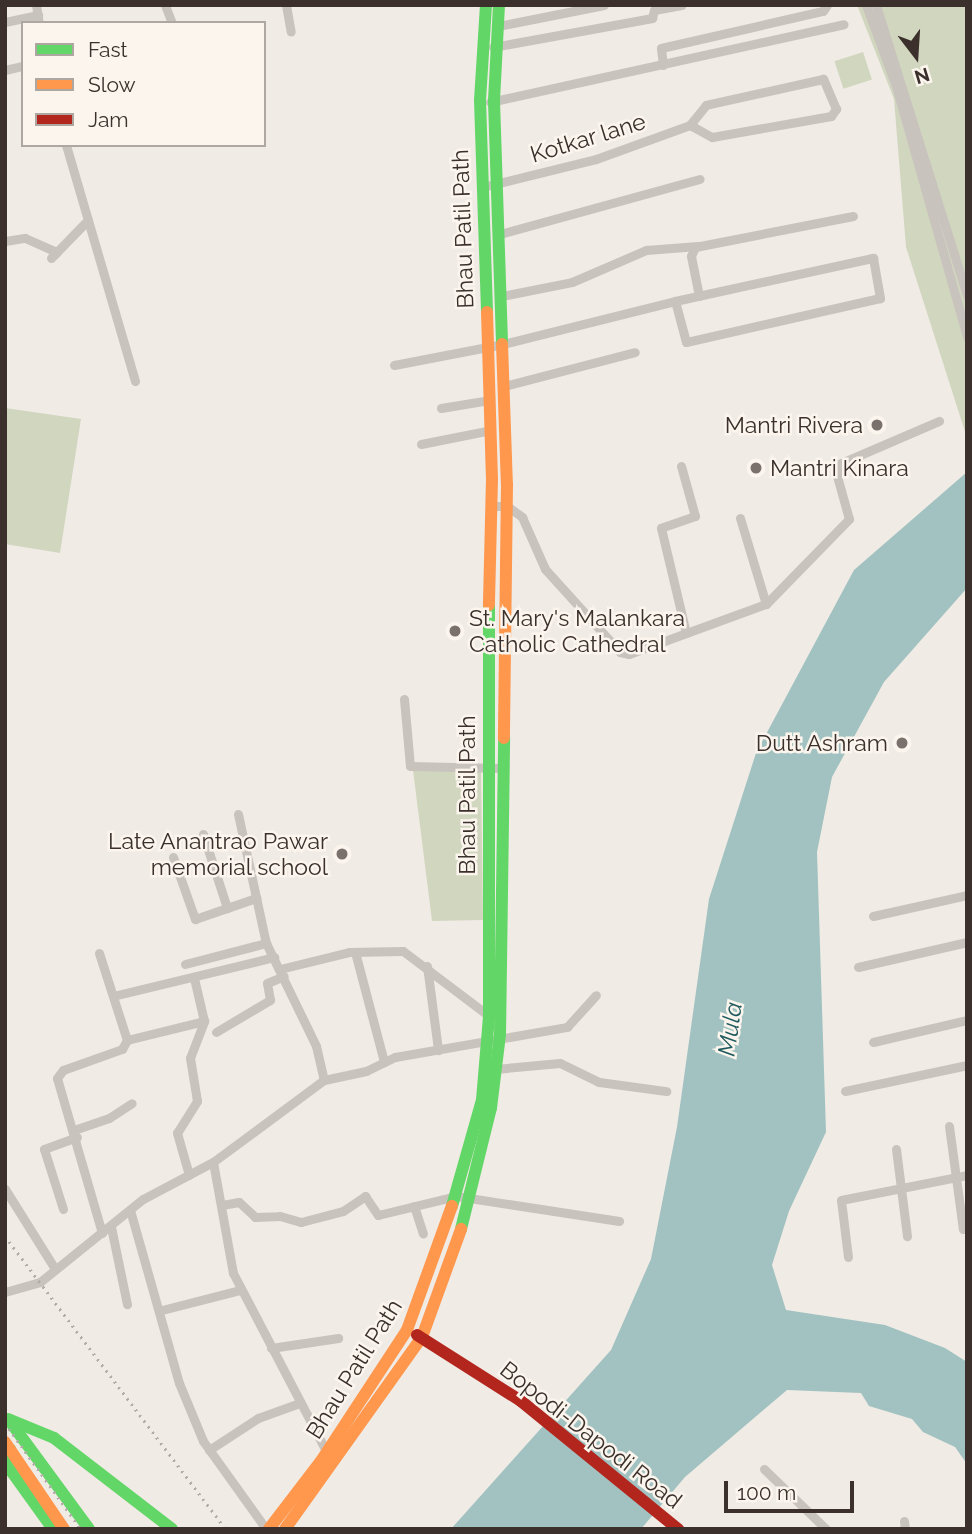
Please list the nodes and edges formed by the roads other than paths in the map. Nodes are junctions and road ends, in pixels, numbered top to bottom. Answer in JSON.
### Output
{"nodes":[{"id":1,"x":286,"y":5,"type":"edge"},
{"id":2,"x":604,"y":5,"type":"edge"},
{"id":3,"x":682,"y":5,"type":"edge"},
{"id":4,"x":827,"y":5,"type":"edge"},
{"id":5,"x":866,"y":5,"type":"edge"},
{"id":6,"x":876,"y":5,"type":"edge"},
{"id":7,"x":493,"y":6,"type":"edge"},
{"id":8,"x":38,"y":14,"type":"edge"},
{"id":9,"x":5,"y":22,"type":"edge"},
{"id":10,"x":844,"y":24,"type":"dead end"},
{"id":11,"x":498,"y":26,"type":"junction"},
{"id":12,"x":291,"y":32,"type":"dead end"},
{"id":13,"x":490,"y":47,"type":"junction"},
{"id":14,"x":663,"y":65,"type":"junction"},
{"id":15,"x":480,"y":102,"type":"junction"},
{"id":16,"x":494,"y":102,"type":"junction"},
{"id":17,"x":691,"y":125,"type":"junction"},
{"id":18,"x":67,"y":147,"type":"edge"},
{"id":19,"x":700,"y":179,"type":"dead end"},
{"id":20,"x":497,"y":186,"type":"junction"},
{"id":21,"x":483,"y":187,"type":"junction"},
{"id":22,"x":853,"y":216,"type":"dead end"},
{"id":23,"x":88,"y":220,"type":"junction"},
{"id":24,"x":500,"y":234,"type":"junction"},
{"id":25,"x":5,"y":241,"type":"edge"},
{"id":26,"x":699,"y":246,"type":"junction"},
{"id":27,"x":502,"y":296,"type":"junction"},
{"id":28,"x":699,"y":296,"type":"junction"},
{"id":29,"x":967,"y":296,"type":"edge"},
{"id":30,"x":675,"y":301,"type":"junction"},
{"id":31,"x":967,"y":337,"type":"edge"},
{"id":32,"x":503,"y":344,"type":"junction"},
{"id":33,"x":489,"y":347,"type":"junction"},
{"id":34,"x":635,"y":352,"type":"dead end"},
{"id":35,"x":394,"y":365,"type":"dead end"},
{"id":36,"x":135,"y":381,"type":"dead end"},
{"id":37,"x":504,"y":386,"type":"junction"},
{"id":38,"x":490,"y":400,"type":"junction"},
{"id":39,"x":441,"y":408,"type":"dead end"},
{"id":40,"x":939,"y":421,"type":"dead end"},
{"id":41,"x":491,"y":430,"type":"junction"},
{"id":42,"x":421,"y":444,"type":"dead end"},
{"id":43,"x":681,"y":466,"type":"dead end"},
{"id":44,"x":492,"y":506,"type":"junction"},
{"id":45,"x":507,"y":506,"type":"junction"},
{"id":46,"x":740,"y":518,"type":"dead end"},
{"id":47,"x":766,"y":604,"type":"junction"},
{"id":48,"x":686,"y":633,"type":"junction"},
{"id":49,"x":404,"y":699,"type":"dead end"},
{"id":50,"x":486,"y":768,"type":"junction"},
{"id":51,"x":501,"y":768,"type":"junction"},
{"id":52,"x":238,"y":814,"type":"dead end"},
{"id":53,"x":203,"y":834,"type":"dead end"},
{"id":54,"x":173,"y":857,"type":"dead end"},
{"id":55,"x":967,"y":895,"type":"edge"},
{"id":56,"x":256,"y":898,"type":"junction"},
{"id":57,"x":227,"y":908,"type":"junction"},
{"id":58,"x":873,"y":916,"type":"dead end"},
{"id":59,"x":967,"y":942,"type":"edge"},
{"id":60,"x":266,"y":943,"type":"junction"},
{"id":61,"x":355,"y":952,"type":"junction"},
{"id":62,"x":99,"y":953,"type":"dead end"},
{"id":63,"x":274,"y":957,"type":"junction"},
{"id":64,"x":185,"y":964,"type":"dead end"},
{"id":65,"x":427,"y":967,"type":"junction"},
{"id":66,"x":858,"y":967,"type":"dead end"},
{"id":67,"x":282,"y":972,"type":"junction"},
{"id":68,"x":194,"y":978,"type":"junction"},
{"id":69,"x":596,"y":995,"type":"dead end"},
{"id":70,"x":113,"y":996,"type":"junction"},
{"id":71,"x":489,"y":1016,"type":"junction"},
{"id":72,"x":967,"y":1020,"type":"edge"},
{"id":73,"x":204,"y":1021,"type":"junction"},
{"id":74,"x":216,"y":1032,"type":"dead end"},
{"id":75,"x":127,"y":1040,"type":"junction"},
{"id":76,"x":493,"y":1040,"type":"junction"},
{"id":77,"x":873,"y":1042,"type":"dead end"},
{"id":78,"x":438,"y":1050,"type":"junction"},
{"id":79,"x":384,"y":1062,"type":"junction"},
{"id":80,"x":967,"y":1065,"type":"edge"},
{"id":81,"x":495,"y":1069,"type":"junction"},
{"id":82,"x":324,"y":1080,"type":"junction"},
{"id":83,"x":666,"y":1091,"type":"dead end"},
{"id":84,"x":845,"y":1091,"type":"dead end"},
{"id":85,"x":132,"y":1103,"type":"dead end"},
{"id":86,"x":949,"y":1126,"type":"dead end"},
{"id":87,"x":76,"y":1133,"type":"junction"},
{"id":88,"x":895,"y":1149,"type":"dead end"},
{"id":89,"x":214,"y":1162,"type":"junction"},
{"id":90,"x":189,"y":1175,"type":"junction"},
{"id":91,"x":967,"y":1175,"type":"edge"},
{"id":92,"x":955,"y":1178,"type":"junction"},
{"id":93,"x":901,"y":1188,"type":"junction"},
{"id":94,"x":5,"y":1189,"type":"edge"},
{"id":95,"x":456,"y":1196,"type":"junction"},
{"id":96,"x":472,"y":1198,"type":"junction"},
{"id":97,"x":222,"y":1205,"type":"junction"},
{"id":98,"x":414,"y":1206,"type":"junction"},
{"id":99,"x":63,"y":1209,"type":"dead end"},
{"id":100,"x":130,"y":1210,"type":"junction"},
{"id":101,"x":620,"y":1221,"type":"dead end"},
{"id":102,"x":963,"y":1229,"type":"dead end"},
{"id":103,"x":106,"y":1230,"type":"junction"},
{"id":104,"x":423,"y":1234,"type":"dead end"},
{"id":105,"x":906,"y":1236,"type":"dead end"},
{"id":106,"x":848,"y":1257,"type":"dead end"},
{"id":107,"x":55,"y":1269,"type":"junction"},
{"id":108,"x":240,"y":1290,"type":"junction"},
{"id":109,"x":5,"y":1292,"type":"edge"},
{"id":110,"x":127,"y":1304,"type":"dead end"},
{"id":111,"x":162,"y":1310,"type":"junction"},
{"id":112,"x":407,"y":1330,"type":"junction"},
{"id":113,"x":338,"y":1338,"type":"dead end"},
{"id":114,"x":422,"y":1338,"type":"junction"},
{"id":115,"x":271,"y":1348,"type":"junction"},
{"id":116,"x":300,"y":1403,"type":"junction"},
{"id":117,"x":7,"y":1417,"type":"edge"},
{"id":118,"x":8,"y":1446,"type":"edge"},
{"id":119,"x":209,"y":1450,"type":"junction"},
{"id":120,"x":75,"y":1453,"type":"junction"},
{"id":121,"x":327,"y":1453,"type":"junction"},
{"id":122,"x":45,"y":1465,"type":"junction"},
{"id":123,"x":764,"y":1469,"type":"dead end"},
{"id":124,"x":89,"y":1526,"type":"edge"},
{"id":125,"x":53,"y":1529,"type":"edge"},
{"id":126,"x":64,"y":1529,"type":"edge"},
{"id":127,"x":172,"y":1529,"type":"edge"},
{"id":128,"x":267,"y":1529,"type":"edge"},
{"id":129,"x":285,"y":1529,"type":"edge"},
{"id":130,"x":678,"y":1529,"type":"edge"},
{"id":131,"x":826,"y":1529,"type":"edge"}],
"edges":[{"from":1,"to":12,"type":"street"},
{"from":2,"to":11,"type":"street"},
{"from":3,"to":13,"type":"street"},
{"from":4,"to":14,"type":"street"},
{"from":5,"to":31,"type":"street"},
{"from":6,"to":29,"type":"street"},
{"from":7,"to":11,"type":"main road","name":"Bhau Patil Path"},
{"from":7,"to":13,"type":"main road","name":"Bhau Patil Path"},
{"from":8,"to":9,"type":"street"},
{"from":10,"to":14,"type":"street"},
{"from":11,"to":13,"type":"main road","name":"Bhau Patil Path"},
{"from":13,"to":15,"type":"main road","name":"Bhau Patil Path"},
{"from":13,"to":16,"type":"main road","name":"Bhau Patil Path"},
{"from":14,"to":16,"type":"street"},
{"from":15,"to":16,"type":"street"},
{"from":15,"to":21,"type":"main road","name":"Bhau Patil Path"},
{"from":16,"to":20,"type":"main road","name":"Bhau Patil Path"},
{"from":17,"to":17,"type":"street","name":"Kotkar lane"},
{"from":17,"to":20,"type":"street","name":"Kotkar lane"},
{"from":18,"to":23,"type":"street"},
{"from":19,"to":24,"type":"street"},
{"from":20,"to":21,"type":"street","name":"Kotkar lane"},
{"from":20,"to":24,"type":"main road","name":"Bhau Patil Path"},
{"from":21,"to":33,"type":"main road","name":"Bhau Patil Path"},
{"from":22,"to":26,"type":"street"},
{"from":23,"to":25,"type":"street"},
{"from":23,"to":36,"type":"street"},
{"from":24,"to":27,"type":"main road","name":"Bhau Patil Path"},
{"from":26,"to":27,"type":"street"},
{"from":26,"to":28,"type":"street"},
{"from":27,"to":32,"type":"main road","name":"Bhau Patil Path"},
{"from":28,"to":30,"type":"street"},
{"from":28,"to":30,"type":"street"},
{"from":30,"to":32,"type":"street"},
{"from":32,"to":33,"type":"street"},
{"from":32,"to":37,"type":"main road","name":"Bhau Patil Path"},
{"from":33,"to":35,"type":"street"},
{"from":33,"to":38,"type":"main road","name":"Bhau Patil Path"},
{"from":34,"to":37,"type":"street"},
{"from":37,"to":45,"type":"main road","name":"Bhau Patil Path"},
{"from":38,"to":39,"type":"street"},
{"from":38,"to":41,"type":"main road","name":"Bhau Patil Path"},
{"from":40,"to":47,"type":"street"},
{"from":41,"to":42,"type":"street"},
{"from":41,"to":44,"type":"main road","name":"Bhau Patil Path"},
{"from":43,"to":48,"type":"street"},
{"from":44,"to":45,"type":"street"},
{"from":44,"to":50,"type":"main road","name":"Bhau Patil Path"},
{"from":45,"to":48,"type":"street"},
{"from":45,"to":51,"type":"main road","name":"Bhau Patil Path"},
{"from":46,"to":47,"type":"street"},
{"from":47,"to":48,"type":"street"},
{"from":49,"to":50,"type":"street"},
{"from":50,"to":51,"type":"street"},
{"from":50,"to":71,"type":"main road","name":"Bhau Patil Path"},
{"from":51,"to":76,"type":"main road","name":"Bhau Patil Path"},
{"from":52,"to":56,"type":"street"},
{"from":53,"to":57,"type":"street"},
{"from":54,"to":57,"type":"street"},
{"from":55,"to":58,"type":"street"},
{"from":56,"to":57,"type":"street"},
{"from":56,"to":60,"type":"street"},
{"from":59,"to":66,"type":"street"},
{"from":60,"to":63,"type":"street"},
{"from":60,"to":64,"type":"street"},
{"from":61,"to":65,"type":"street"},
{"from":61,"to":67,"type":"street"},
{"from":61,"to":79,"type":"street"},
{"from":62,"to":70,"type":"street"},
{"from":63,"to":67,"type":"street"},
{"from":63,"to":68,"type":"street"},
{"from":65,"to":71,"type":"street"},
{"from":65,"to":78,"type":"street"},
{"from":67,"to":74,"type":"street"},
{"from":67,"to":82,"type":"street"},
{"from":68,"to":70,"type":"street"},
{"from":68,"to":73,"type":"street"},
{"from":69,"to":76,"type":"street"},
{"from":70,"to":75,"type":"street"},
{"from":71,"to":76,"type":"main road","name":"Bhau Patil Path"},
{"from":72,"to":77,"type":"street"},
{"from":73,"to":75,"type":"street"},
{"from":73,"to":90,"type":"street"},
{"from":75,"to":87,"type":"street"},
{"from":76,"to":78,"type":"street"},
{"from":76,"to":81,"type":"main road","name":"Bhau Patil Path"},
{"from":76,"to":95,"type":"main road","name":"Bhau Patil Path"},
{"from":78,"to":79,"type":"street"},
{"from":79,"to":82,"type":"street"},
{"from":80,"to":84,"type":"street"},
{"from":81,"to":83,"type":"street"},
{"from":81,"to":96,"type":"main road","name":"Bhau Patil Path"},
{"from":82,"to":89,"type":"street"},
{"from":85,"to":87,"type":"street"},
{"from":86,"to":92,"type":"street"},
{"from":87,"to":99,"type":"street"},
{"from":87,"to":103,"type":"street"},
{"from":88,"to":93,"type":"street"},
{"from":89,"to":90,"type":"street"},
{"from":89,"to":97,"type":"street"},
{"from":90,"to":100,"type":"street"},
{"from":91,"to":92,"type":"street"},
{"from":92,"to":93,"type":"street"},
{"from":92,"to":102,"type":"street"},
{"from":93,"to":105,"type":"street"},
{"from":93,"to":106,"type":"street"},
{"from":94,"to":107,"type":"street"},
{"from":95,"to":96,"type":"street"},
{"from":95,"to":98,"type":"street"},
{"from":95,"to":112,"type":"main road","name":"Bhau Patil Path"},
{"from":96,"to":101,"type":"street"},
{"from":96,"to":114,"type":"main road","name":"Bhau Patil Path"},
{"from":97,"to":98,"type":"street"},
{"from":97,"to":108,"type":"street"},
{"from":98,"to":104,"type":"street"},
{"from":100,"to":103,"type":"street"},
{"from":100,"to":111,"type":"street"},
{"from":103,"to":107,"type":"street"},
{"from":103,"to":110,"type":"street"},
{"from":107,"to":109,"type":"street"},
{"from":108,"to":111,"type":"street"},
{"from":108,"to":115,"type":"street"},
{"from":111,"to":119,"type":"street"},
{"from":112,"to":114,"type":"main road","name":"Bopodi-Dapodi Road"},
{"from":112,"to":121,"type":"main road","name":"Bhau Patil Path"},
{"from":113,"to":115,"type":"street"},
{"from":114,"to":129,"type":"main road","name":"Bhau Patil Path"},
{"from":114,"to":130,"type":"main road","name":"Bopodi-Dapodi Road"},
{"from":115,"to":116,"type":"street"},
{"from":116,"to":119,"type":"street"},
{"from":116,"to":121,"type":"street"},
{"from":117,"to":120,"type":"main road"},
{"from":117,"to":122,"type":"main road"},
{"from":118,"to":125,"type":"main road"},
{"from":118,"to":126,"type":"main road"},
{"from":119,"to":128,"type":"street"},
{"from":120,"to":122,"type":"main road"},
{"from":120,"to":127,"type":"main road"},
{"from":121,"to":128,"type":"main road","name":"Bhau Patil Path"},
{"from":122,"to":124,"type":"main road"},
{"from":123,"to":131,"type":"street"}]}
